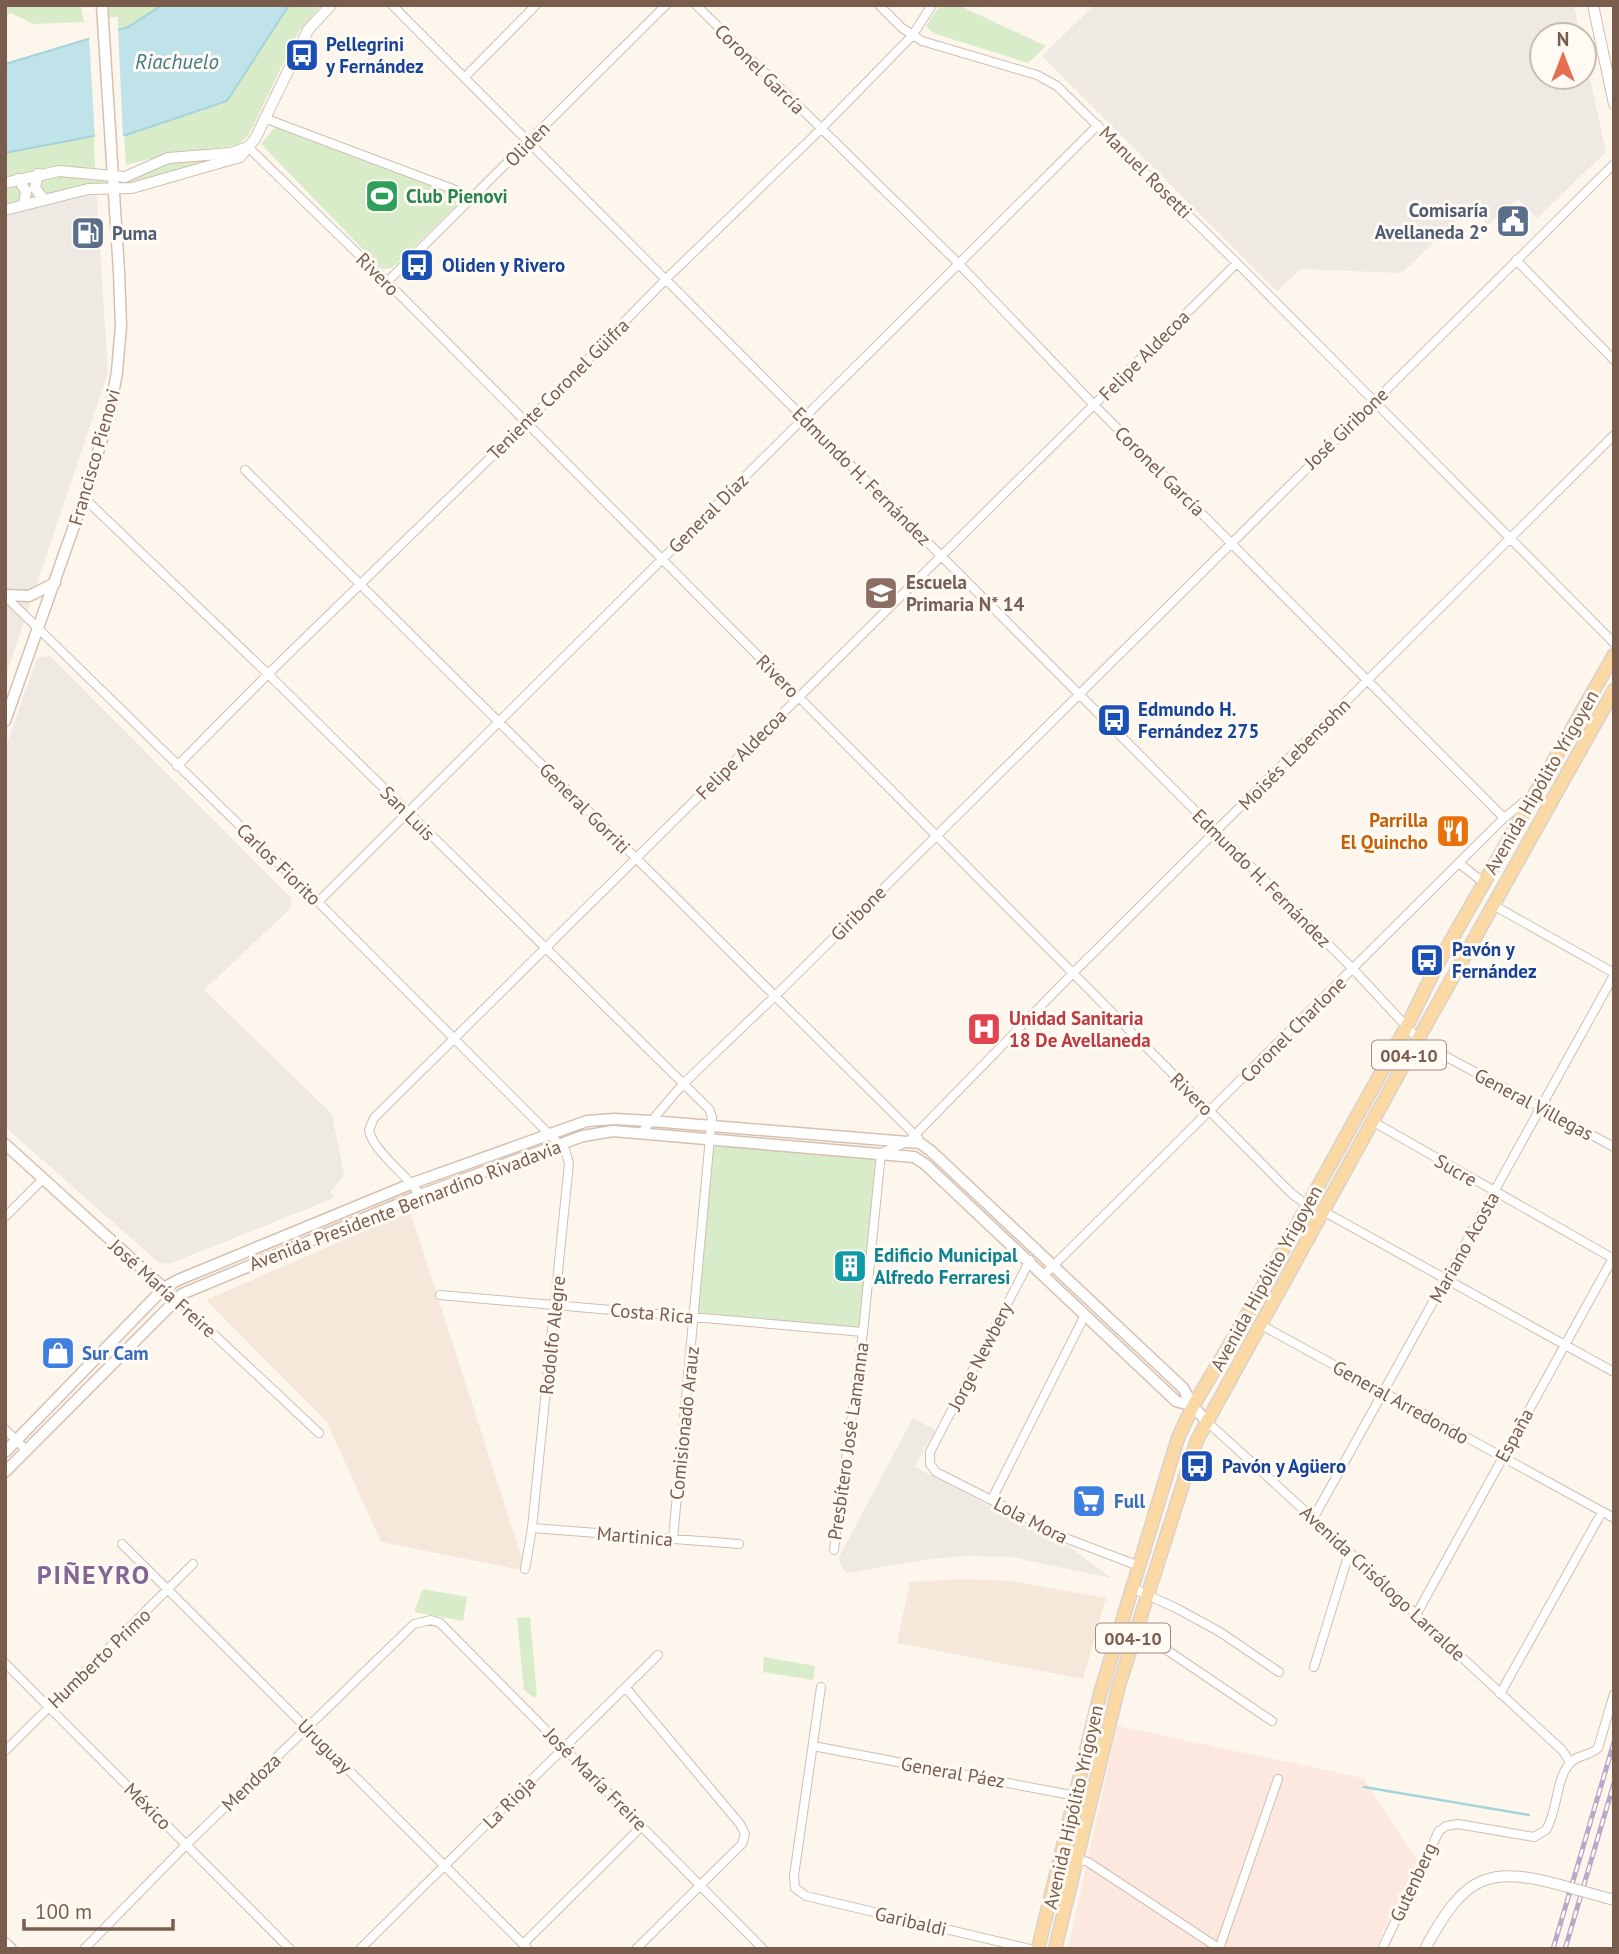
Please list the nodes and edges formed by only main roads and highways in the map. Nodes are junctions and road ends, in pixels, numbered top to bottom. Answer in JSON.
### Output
{"nodes":[{"id":1,"x":102,"y":5,"type":"edge"},
{"id":2,"x":55,"y":583,"type":"junction"},
{"id":3,"x":5,"y":596,"type":"edge"},
{"id":4,"x":1614,"y":655,"type":"edge"},
{"id":5,"x":1614,"y":690,"type":"edge"},
{"id":6,"x":5,"y":721,"type":"edge"},
{"id":7,"x":5,"y":1144,"type":"edge"},
{"id":8,"x":164,"y":1288,"type":"junction"},
{"id":9,"x":176,"y":1299,"type":"junction"},
{"id":10,"x":1193,"y":1406,"type":"junction"},
{"id":11,"x":1207,"y":1422,"type":"junction"},
{"id":12,"x":5,"y":1452,"type":"edge"},
{"id":13,"x":5,"y":1472,"type":"edge"},
{"id":14,"x":5,"y":1943,"type":"edge"},
{"id":15,"x":11,"y":1949,"type":"edge"},
{"id":16,"x":1038,"y":1949,"type":"edge"},
{"id":17,"x":1055,"y":1949,"type":"edge"}],
"edges":[{"from":1,"to":2,"type":"main road","name":"Francisco Pienovi"},
{"from":2,"to":3,"type":"main road"},
{"from":2,"to":6,"type":"main road","name":"Francisco Pienovi"},
{"from":4,"to":10,"type":"main road","name":"Avenida Hipólito Yrigoyen","number":"004-10"},
{"from":5,"to":11,"type":"main road","name":"Avenida Hipólito Yrigoyen","number":"004-10"},
{"from":7,"to":8,"type":"main road","name":"José María Freire"},
{"from":8,"to":9,"type":"main road","name":"José María Freire"},
{"from":8,"to":10,"type":"main road","name":"Avenida Presidente Bernardino Rivadavia"},
{"from":8,"to":12,"type":"main road","name":"Avenida Presidente Bernardino Rivadavia"},
{"from":9,"to":10,"type":"main road","name":"Avenida Presidente Bernardino Rivadavia"},
{"from":9,"to":13,"type":"main road","name":"Avenida Presidente Bernardino Rivadavia"},
{"from":10,"to":11,"type":"main road","name":"Avenida Crisólogo Larralde"},
{"from":10,"to":16,"type":"main road","name":"Avenida Hipólito Yrigoyen","number":"004-10"},
{"from":11,"to":17,"type":"main road","name":"Avenida Hipólito Yrigoyen","number":"004-10"},
{"from":14,"to":15,"type":"main road"}]}
